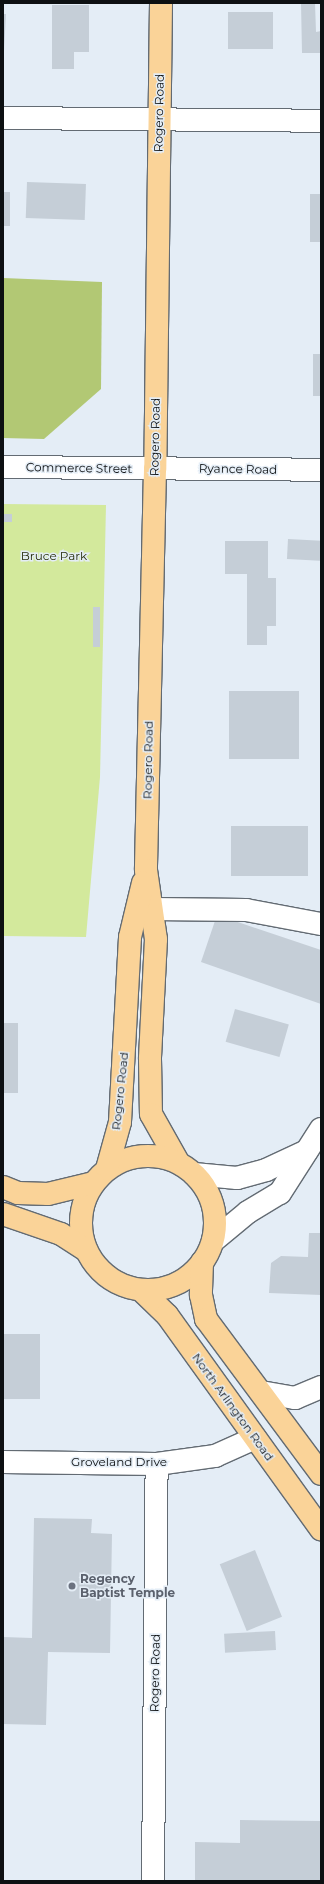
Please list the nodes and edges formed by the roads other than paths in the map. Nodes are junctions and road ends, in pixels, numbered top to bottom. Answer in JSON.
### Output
{"nodes":[{"id":1,"x":161,"y":3,"type":"edge"},
{"id":2,"x":3,"y":118,"type":"edge"},
{"id":3,"x":159,"y":119,"type":"junction"},
{"id":4,"x":321,"y":121,"type":"edge"},
{"id":5,"x":3,"y":467,"type":"edge"},
{"id":6,"x":155,"y":469,"type":"junction"},
{"id":7,"x":321,"y":470,"type":"edge"},
{"id":8,"x":146,"y":870,"type":"junction"},
{"id":9,"x":152,"y":909,"type":"junction"},
{"id":10,"x":321,"y":924,"type":"edge"},
{"id":11,"x":321,"y":1129,"type":"edge"},
{"id":12,"x":307,"y":1151,"type":"junction"},
{"id":13,"x":186,"y":1168,"type":"junction"},
{"id":14,"x":100,"y":1176,"type":"junction"},
{"id":15,"x":3,"y":1187,"type":"edge"},
{"id":16,"x":3,"y":1214,"type":"edge"},
{"id":17,"x":213,"y":1241,"type":"junction"},
{"id":18,"x":86,"y":1250,"type":"junction"},
{"id":19,"x":202,"y":1262,"type":"junction"},
{"id":20,"x":141,"y":1290,"type":"junction"},
{"id":21,"x":321,"y":1386,"type":"edge"},
{"id":22,"x":261,"y":1392,"type":"junction"},
{"id":23,"x":255,"y":1438,"type":"junction"},
{"id":24,"x":3,"y":1462,"type":"edge"},
{"id":25,"x":157,"y":1464,"type":"junction"},
{"id":26,"x":321,"y":1474,"type":"edge"},
{"id":27,"x":321,"y":1529,"type":"edge"},
{"id":28,"x":153,"y":1881,"type":"edge"}],
"edges":[{"from":1,"to":3,"type":"main road","name":"Rogero Road"},
{"from":2,"to":3,"type":"street"},
{"from":3,"to":4,"type":"street"},
{"from":3,"to":6,"type":"main road","name":"Rogero Road"},
{"from":5,"to":6,"type":"street","name":"Commerce Street"},
{"from":6,"to":7,"type":"street","name":"Ryance Road"},
{"from":6,"to":8,"type":"main road","name":"Rogero Road"},
{"from":8,"to":9,"type":"main road","name":"Rogero Road"},
{"from":8,"to":14,"type":"main road","name":"Rogero Road"},
{"from":9,"to":10,"type":"street"},
{"from":9,"to":13,"type":"main road","name":"Rogero Road"},
{"from":11,"to":12,"type":"street"},
{"from":12,"to":13,"type":"street"},
{"from":12,"to":17,"type":"street"},
{"from":13,"to":14,"type":"main road"},
{"from":13,"to":17,"type":"main road"},
{"from":14,"to":15,"type":"main road"},
{"from":14,"to":18,"type":"main road"},
{"from":16,"to":18,"type":"main road"},
{"from":17,"to":19,"type":"main road"},
{"from":18,"to":20,"type":"main road"},
{"from":19,"to":20,"type":"main road"},
{"from":19,"to":22,"type":"main road"},
{"from":20,"to":23,"type":"main road","name":"North Arlington Road"},
{"from":21,"to":22,"type":"street"},
{"from":22,"to":26,"type":"main road"},
{"from":23,"to":25,"type":"street","name":"Groveland Drive"},
{"from":23,"to":27,"type":"main road","name":"North Arlington Road"},
{"from":24,"to":25,"type":"street","name":"Groveland Drive"},
{"from":25,"to":28,"type":"street","name":"Rogero Road"}]}
